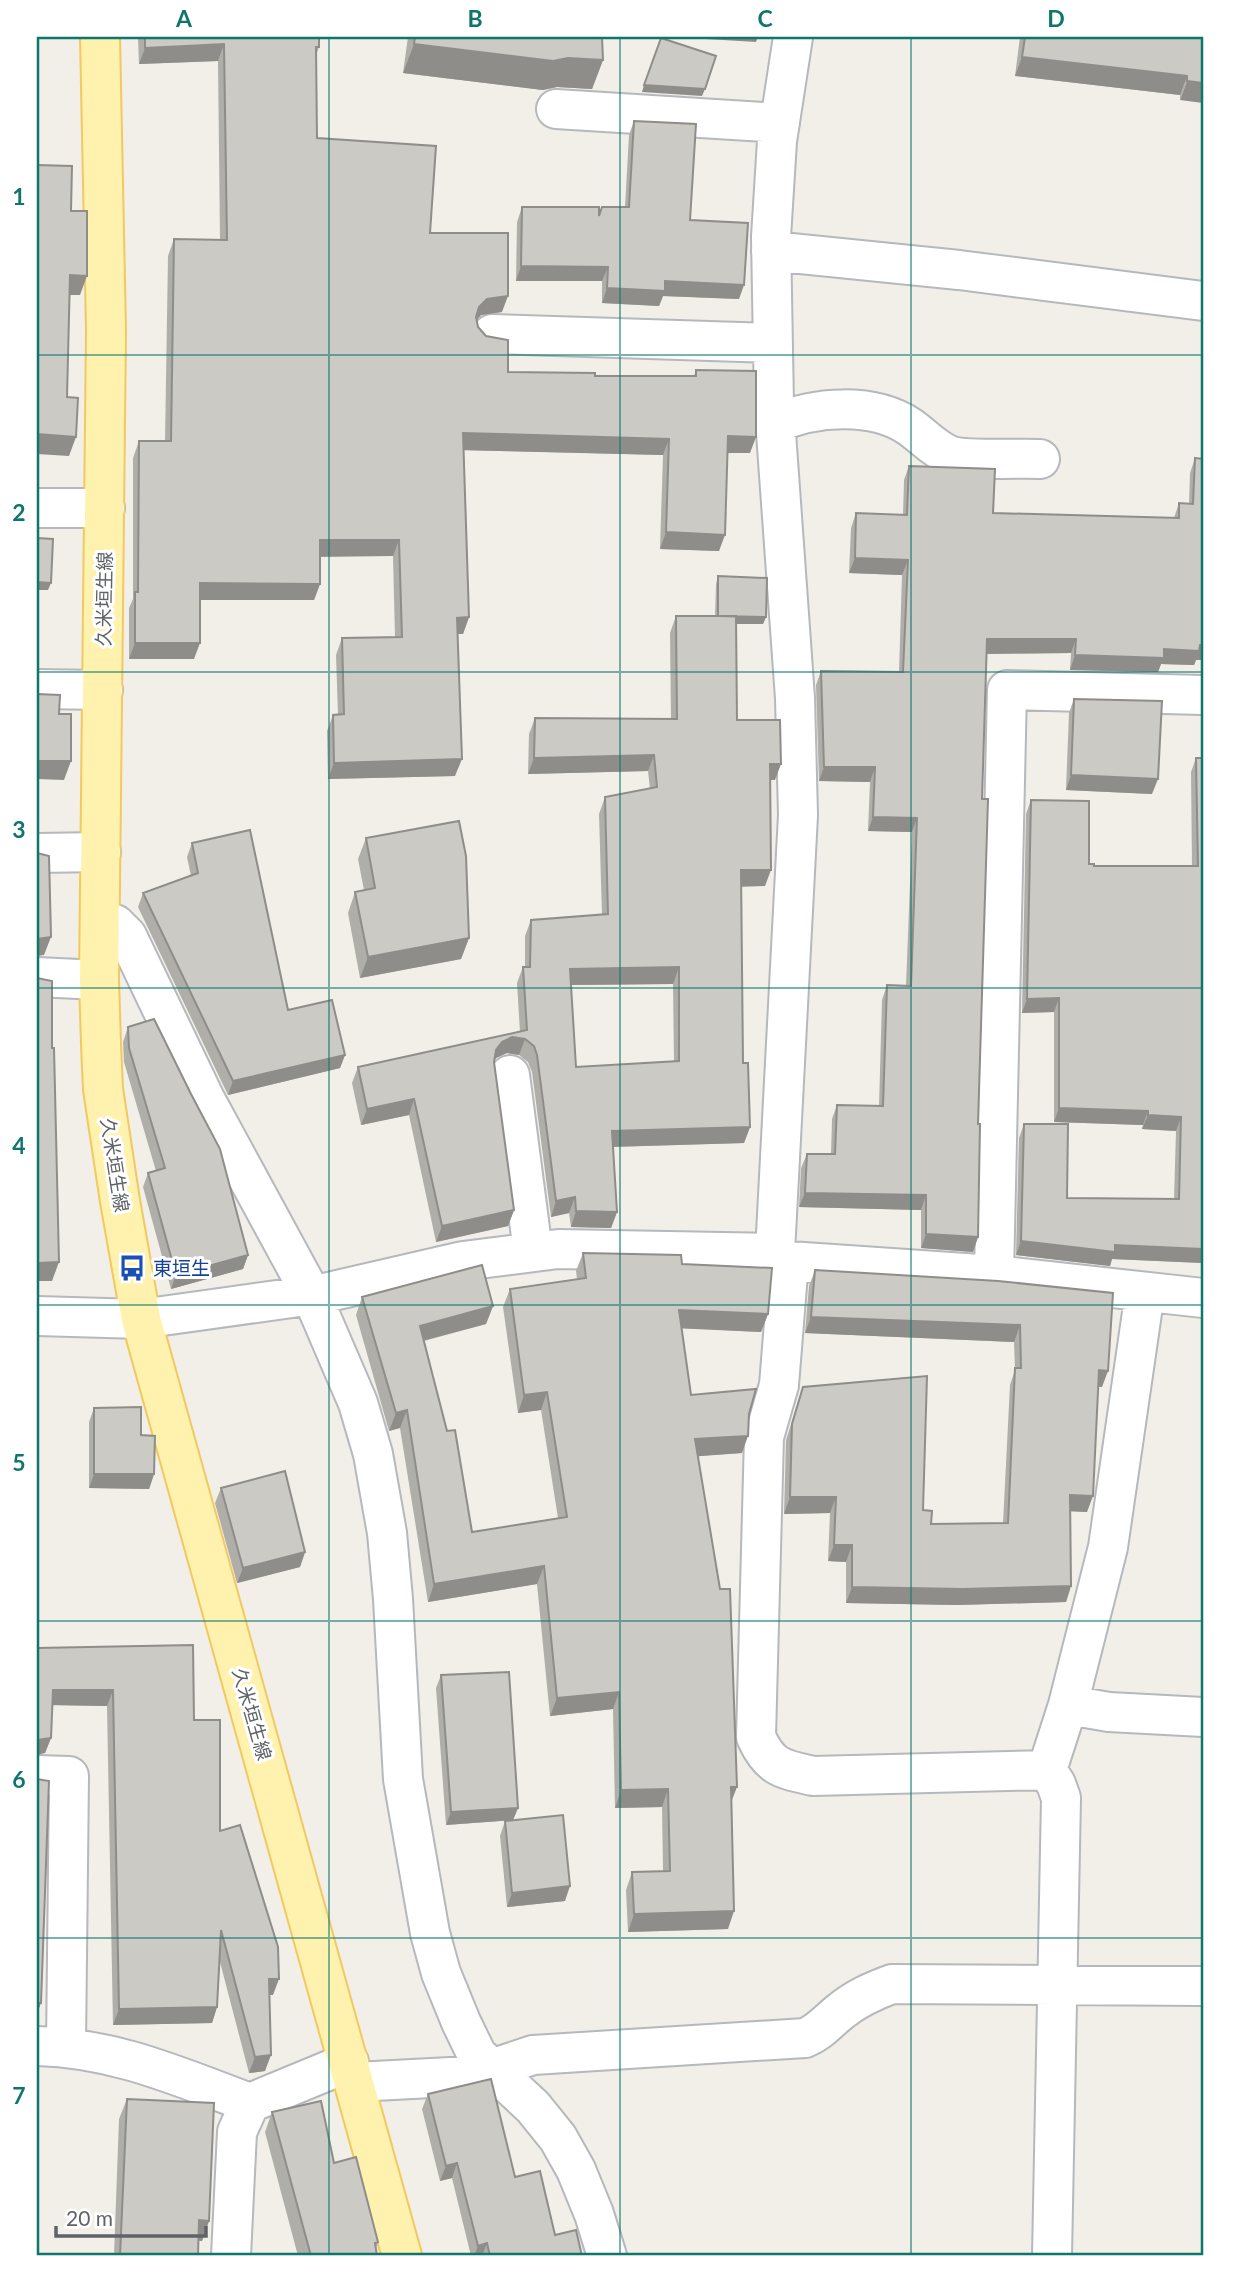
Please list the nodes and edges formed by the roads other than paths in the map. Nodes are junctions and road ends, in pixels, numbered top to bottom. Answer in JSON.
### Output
{"nodes":[{"id":1,"x":100,"y":37,"type":"edge"},
{"id":2,"x":793,"y":37,"type":"edge"},
{"id":3,"x":556,"y":109,"type":"dead end"},
{"id":4,"x":780,"y":123,"type":"junction"},
{"id":5,"x":772,"y":251,"type":"junction"},
{"id":6,"x":1203,"y":301,"type":"edge"},
{"id":7,"x":492,"y":334,"type":"edge"},
{"id":8,"x":772,"y":343,"type":"junction"},
{"id":9,"x":775,"y":424,"type":"junction"},
{"id":10,"x":1040,"y":459,"type":"dead end"},
{"id":11,"x":37,"y":508,"type":"edge"},
{"id":12,"x":105,"y":508,"type":"junction"},
{"id":13,"x":37,"y":689,"type":"edge"},
{"id":14,"x":103,"y":690,"type":"junction"},
{"id":15,"x":1203,"y":695,"type":"edge"},
{"id":16,"x":100,"y":852,"type":"junction"},
{"id":17,"x":37,"y":853,"type":"edge"},
{"id":18,"x":100,"y":920,"type":"junction"},
{"id":19,"x":37,"y":977,"type":"edge"},
{"id":20,"x":99,"y":980,"type":"junction"},
{"id":21,"x":510,"y":1075,"type":"dead end"},
{"id":22,"x":533,"y":1252,"type":"junction"},
{"id":23,"x":782,"y":1257,"type":"junction"},
{"id":24,"x":993,"y":1275,"type":"junction"},
{"id":25,"x":1145,"y":1292,"type":"junction"},
{"id":26,"x":312,"y":1296,"type":"junction"},
{"id":27,"x":1203,"y":1298,"type":"edge"},
{"id":28,"x":37,"y":1316,"type":"edge"},
{"id":29,"x":141,"y":1319,"type":"junction"},
{"id":30,"x":1068,"y":1705,"type":"junction"},
{"id":31,"x":1203,"y":1717,"type":"edge"},
{"id":32,"x":1047,"y":1770,"type":"junction"},
{"id":33,"x":37,"y":1775,"type":"edge"},
{"id":34,"x":1057,"y":1983,"type":"junction"},
{"id":35,"x":1203,"y":1986,"type":"edge"},
{"id":36,"x":52,"y":2047,"type":"edge"},
{"id":37,"x":492,"y":2070,"type":"junction"},
{"id":38,"x":352,"y":2072,"type":"junction"},
{"id":39,"x":250,"y":2102,"type":"junction"},
{"id":40,"x":231,"y":2256,"type":"edge"},
{"id":41,"x":402,"y":2256,"type":"edge"},
{"id":42,"x":607,"y":2256,"type":"edge"},
{"id":43,"x":1052,"y":2256,"type":"edge"}],
"edges":[{"from":1,"to":12,"type":"main road","name":"久米垣生線"},
{"from":2,"to":4,"type":"street"},
{"from":3,"to":4,"type":"street"},
{"from":4,"to":5,"type":"street"},
{"from":5,"to":6,"type":"street"},
{"from":5,"to":8,"type":"street"},
{"from":7,"to":8,"type":"street"},
{"from":8,"to":9,"type":"street"},
{"from":9,"to":10,"type":"street"},
{"from":9,"to":23,"type":"street"},
{"from":11,"to":12,"type":"street"},
{"from":12,"to":14,"type":"main road","name":"久米垣生線"},
{"from":13,"to":14,"type":"street"},
{"from":14,"to":16,"type":"main road","name":"久米垣生線"},
{"from":15,"to":24,"type":"street"},
{"from":16,"to":17,"type":"street"},
{"from":16,"to":18,"type":"main road","name":"久米垣生線"},
{"from":18,"to":20,"type":"main road","name":"久米垣生線"},
{"from":18,"to":26,"type":"street"},
{"from":19,"to":20,"type":"street"},
{"from":20,"to":29,"type":"main road","name":"久米垣生線"},
{"from":21,"to":22,"type":"street"},
{"from":22,"to":23,"type":"street"},
{"from":22,"to":26,"type":"street"},
{"from":23,"to":24,"type":"street"},
{"from":23,"to":32,"type":"street"},
{"from":24,"to":25,"type":"street"},
{"from":25,"to":27,"type":"street"},
{"from":25,"to":30,"type":"street"},
{"from":26,"to":29,"type":"street"},
{"from":26,"to":37,"type":"street"},
{"from":28,"to":29,"type":"street"},
{"from":29,"to":38,"type":"main road","name":"久米垣生線"},
{"from":30,"to":31,"type":"street"},
{"from":30,"to":32,"type":"street"},
{"from":32,"to":34,"type":"street"},
{"from":33,"to":36,"type":"street"},
{"from":34,"to":35,"type":"street"},
{"from":34,"to":37,"type":"street"},
{"from":34,"to":43,"type":"street"},
{"from":36,"to":39,"type":"street"},
{"from":37,"to":38,"type":"street"},
{"from":37,"to":42,"type":"street"},
{"from":38,"to":39,"type":"street"},
{"from":38,"to":41,"type":"main road","name":"久米垣生線"},
{"from":39,"to":40,"type":"street"}]}
